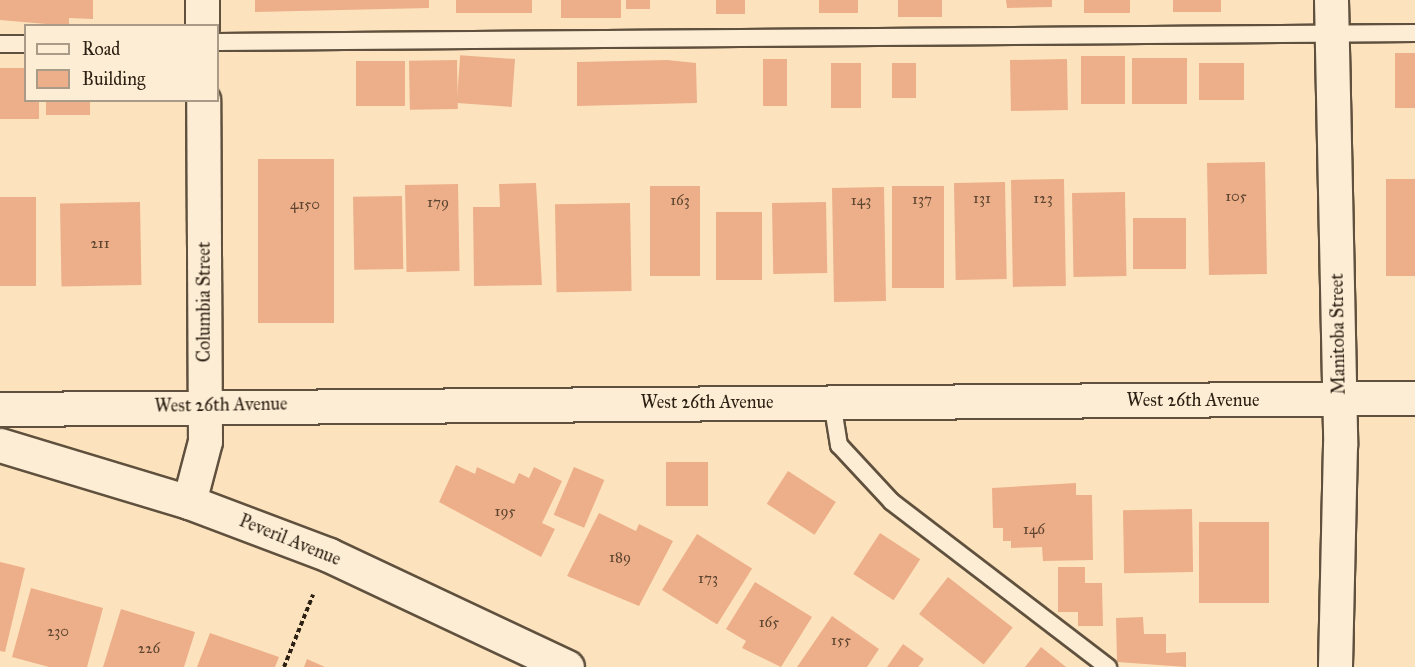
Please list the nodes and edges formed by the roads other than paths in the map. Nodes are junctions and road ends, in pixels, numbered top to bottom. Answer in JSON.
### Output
{"nodes":[{"id":1,"x":202,"y":0,"type":"edge"},
{"id":2,"x":1330,"y":0,"type":"edge"},
{"id":3,"x":202,"y":24,"type":"edge"},
{"id":4,"x":1415,"y":33,"type":"edge"},
{"id":5,"x":1331,"y":34,"type":"junction"},
{"id":6,"x":219,"y":42,"type":"edge"},
{"id":7,"x":0,"y":44,"type":"edge"},
{"id":8,"x":24,"y":44,"type":"edge"},
{"id":9,"x":202,"y":102,"type":"edge"},
{"id":10,"x":1415,"y":398,"type":"edge"},
{"id":11,"x":1339,"y":399,"type":"junction"},
{"id":12,"x":832,"y":402,"type":"junction"},
{"id":13,"x":205,"y":405,"type":"junction"},
{"id":14,"x":0,"y":409,"type":"edge"},
{"id":15,"x":0,"y":445,"type":"edge"},
{"id":16,"x":189,"y":502,"type":"junction"},
{"id":17,"x":567,"y":667,"type":"edge"},
{"id":18,"x":1108,"y":667,"type":"edge"},
{"id":19,"x":1335,"y":667,"type":"edge"}],
"edges":[{"from":1,"to":3,"type":"street"},
{"from":2,"to":5,"type":"street","name":"Manitoba Street"},
{"from":4,"to":5,"type":"lane"},
{"from":5,"to":6,"type":"lane"},
{"from":5,"to":11,"type":"street","name":"Manitoba Street"},
{"from":7,"to":8,"type":"lane"},
{"from":9,"to":13,"type":"street","name":"Columbia Street"},
{"from":10,"to":11,"type":"street","name":"West 26th Avenue"},
{"from":11,"to":12,"type":"street","name":"West 26th Avenue"},
{"from":11,"to":19,"type":"street","name":"Manitoba Street"},
{"from":12,"to":13,"type":"street","name":"West 26th Avenue"},
{"from":12,"to":18,"type":"lane"},
{"from":13,"to":14,"type":"street","name":"West 26th Avenue"},
{"from":13,"to":16,"type":"street","name":"Columbia Street"},
{"from":15,"to":16,"type":"street","name":"Peveril Avenue"},
{"from":16,"to":17,"type":"street","name":"Peveril Avenue"}]}
